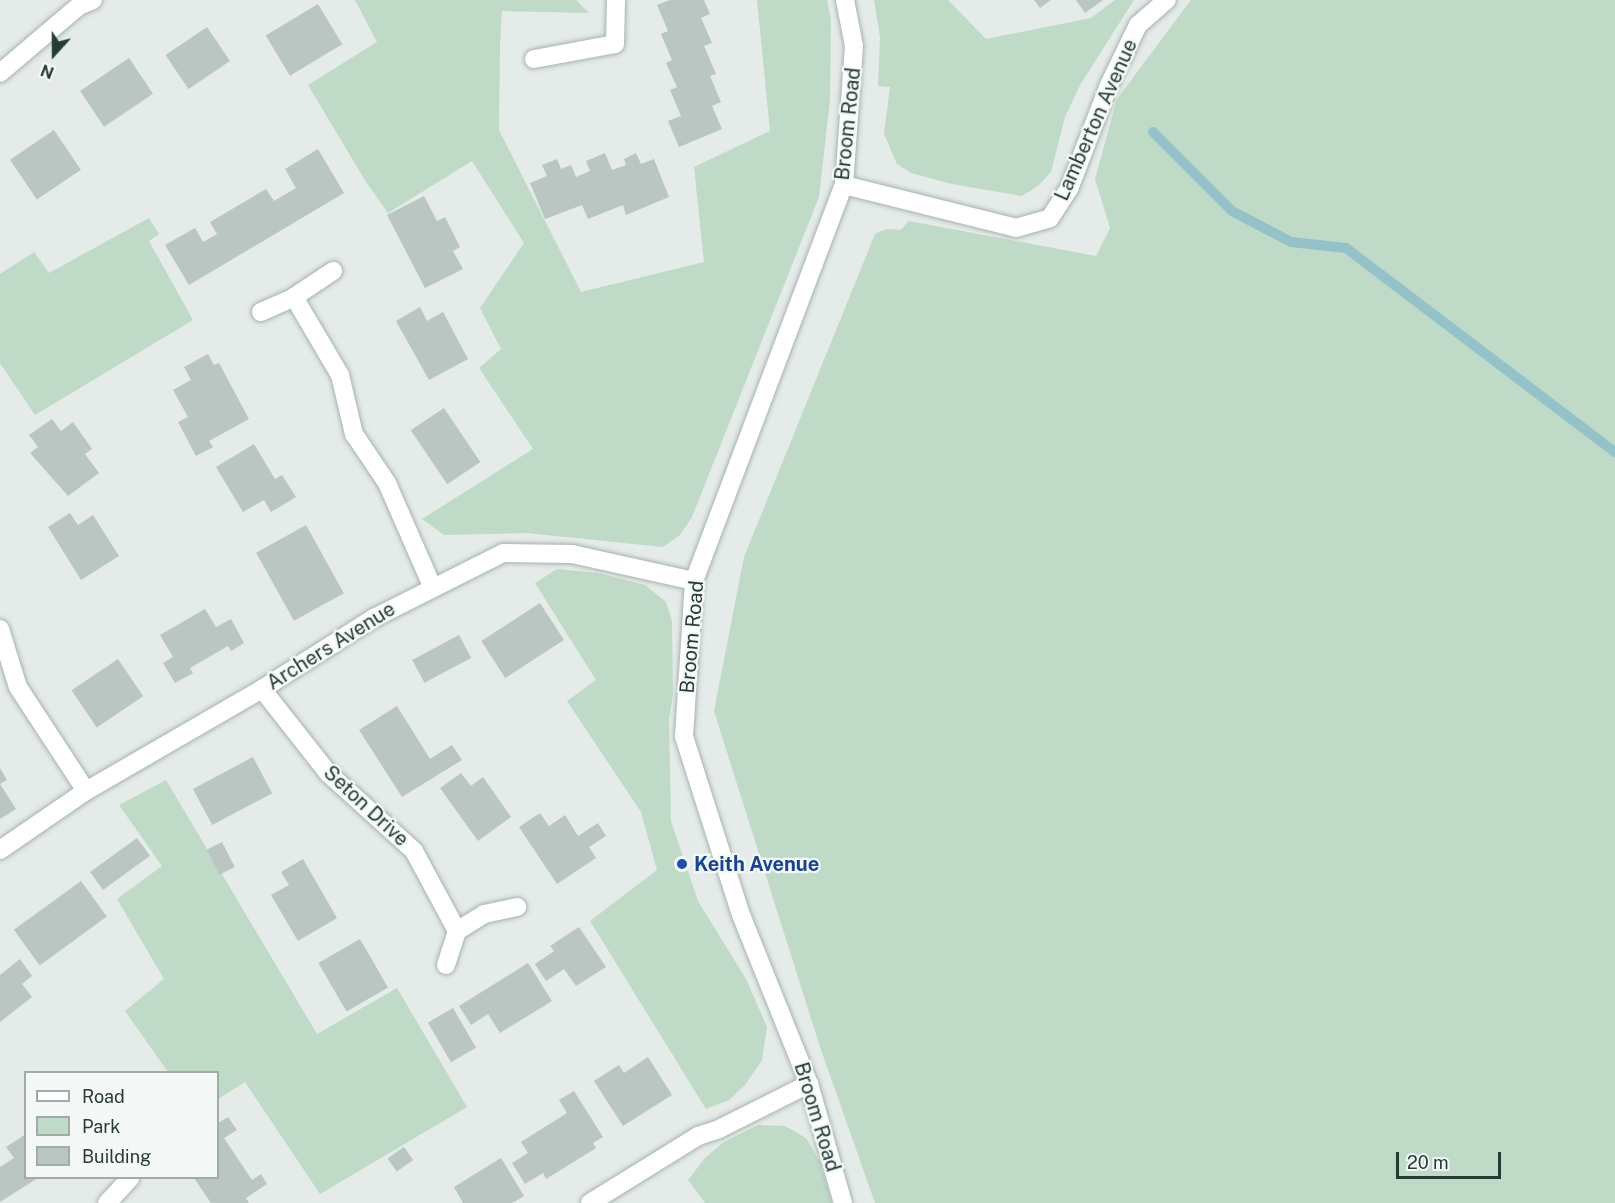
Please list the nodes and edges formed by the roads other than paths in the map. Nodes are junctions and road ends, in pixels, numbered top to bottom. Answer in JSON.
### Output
{"nodes":[{"id":1,"x":93,"y":0,"type":"edge"},
{"id":2,"x":616,"y":0,"type":"edge"},
{"id":3,"x":845,"y":0,"type":"edge"},
{"id":4,"x":1167,"y":0,"type":"edge"},
{"id":5,"x":534,"y":59,"type":"dead end"},
{"id":6,"x":0,"y":73,"type":"edge"},
{"id":7,"x":844,"y":185,"type":"junction"},
{"id":8,"x":333,"y":271,"type":"dead end"},
{"id":9,"x":294,"y":297,"type":"junction"},
{"id":10,"x":261,"y":312,"type":"dead end"},
{"id":11,"x":694,"y":581,"type":"junction"},
{"id":12,"x":432,"y":586,"type":"junction"},
{"id":13,"x":0,"y":629,"type":"edge"},
{"id":14,"x":262,"y":688,"type":"junction"},
{"id":15,"x":86,"y":791,"type":"junction"},
{"id":16,"x":0,"y":850,"type":"edge"},
{"id":17,"x":517,"y":907,"type":"dead end"},
{"id":18,"x":457,"y":931,"type":"junction"},
{"id":19,"x":446,"y":966,"type":"dead end"},
{"id":20,"x":809,"y":1084,"type":"junction"},
{"id":21,"x":129,"y":1179,"type":"edge"},
{"id":22,"x":111,"y":1203,"type":"edge"},
{"id":23,"x":590,"y":1203,"type":"edge"},
{"id":24,"x":843,"y":1203,"type":"edge"}],
"edges":[{"from":1,"to":6,"type":"street"},
{"from":2,"to":5,"type":"street"},
{"from":3,"to":7,"type":"street","name":"Broom Road"},
{"from":4,"to":7,"type":"street","name":"Lamberton Avenue"},
{"from":7,"to":11,"type":"street","name":"Broom Road"},
{"from":8,"to":9,"type":"street"},
{"from":9,"to":10,"type":"street"},
{"from":9,"to":12,"type":"street"},
{"from":11,"to":12,"type":"street","name":"Archers Avenue"},
{"from":11,"to":20,"type":"street","name":"Broom Road"},
{"from":12,"to":14,"type":"street","name":"Archers Avenue"},
{"from":13,"to":15,"type":"street"},
{"from":14,"to":15,"type":"street","name":"Archers Avenue"},
{"from":14,"to":18,"type":"street","name":"Seton Drive"},
{"from":15,"to":16,"type":"street","name":"Archers Avenue"},
{"from":17,"to":18,"type":"street"},
{"from":18,"to":19,"type":"street"},
{"from":20,"to":23,"type":"street"},
{"from":20,"to":24,"type":"street","name":"Broom Road"},
{"from":21,"to":22,"type":"street"}]}
